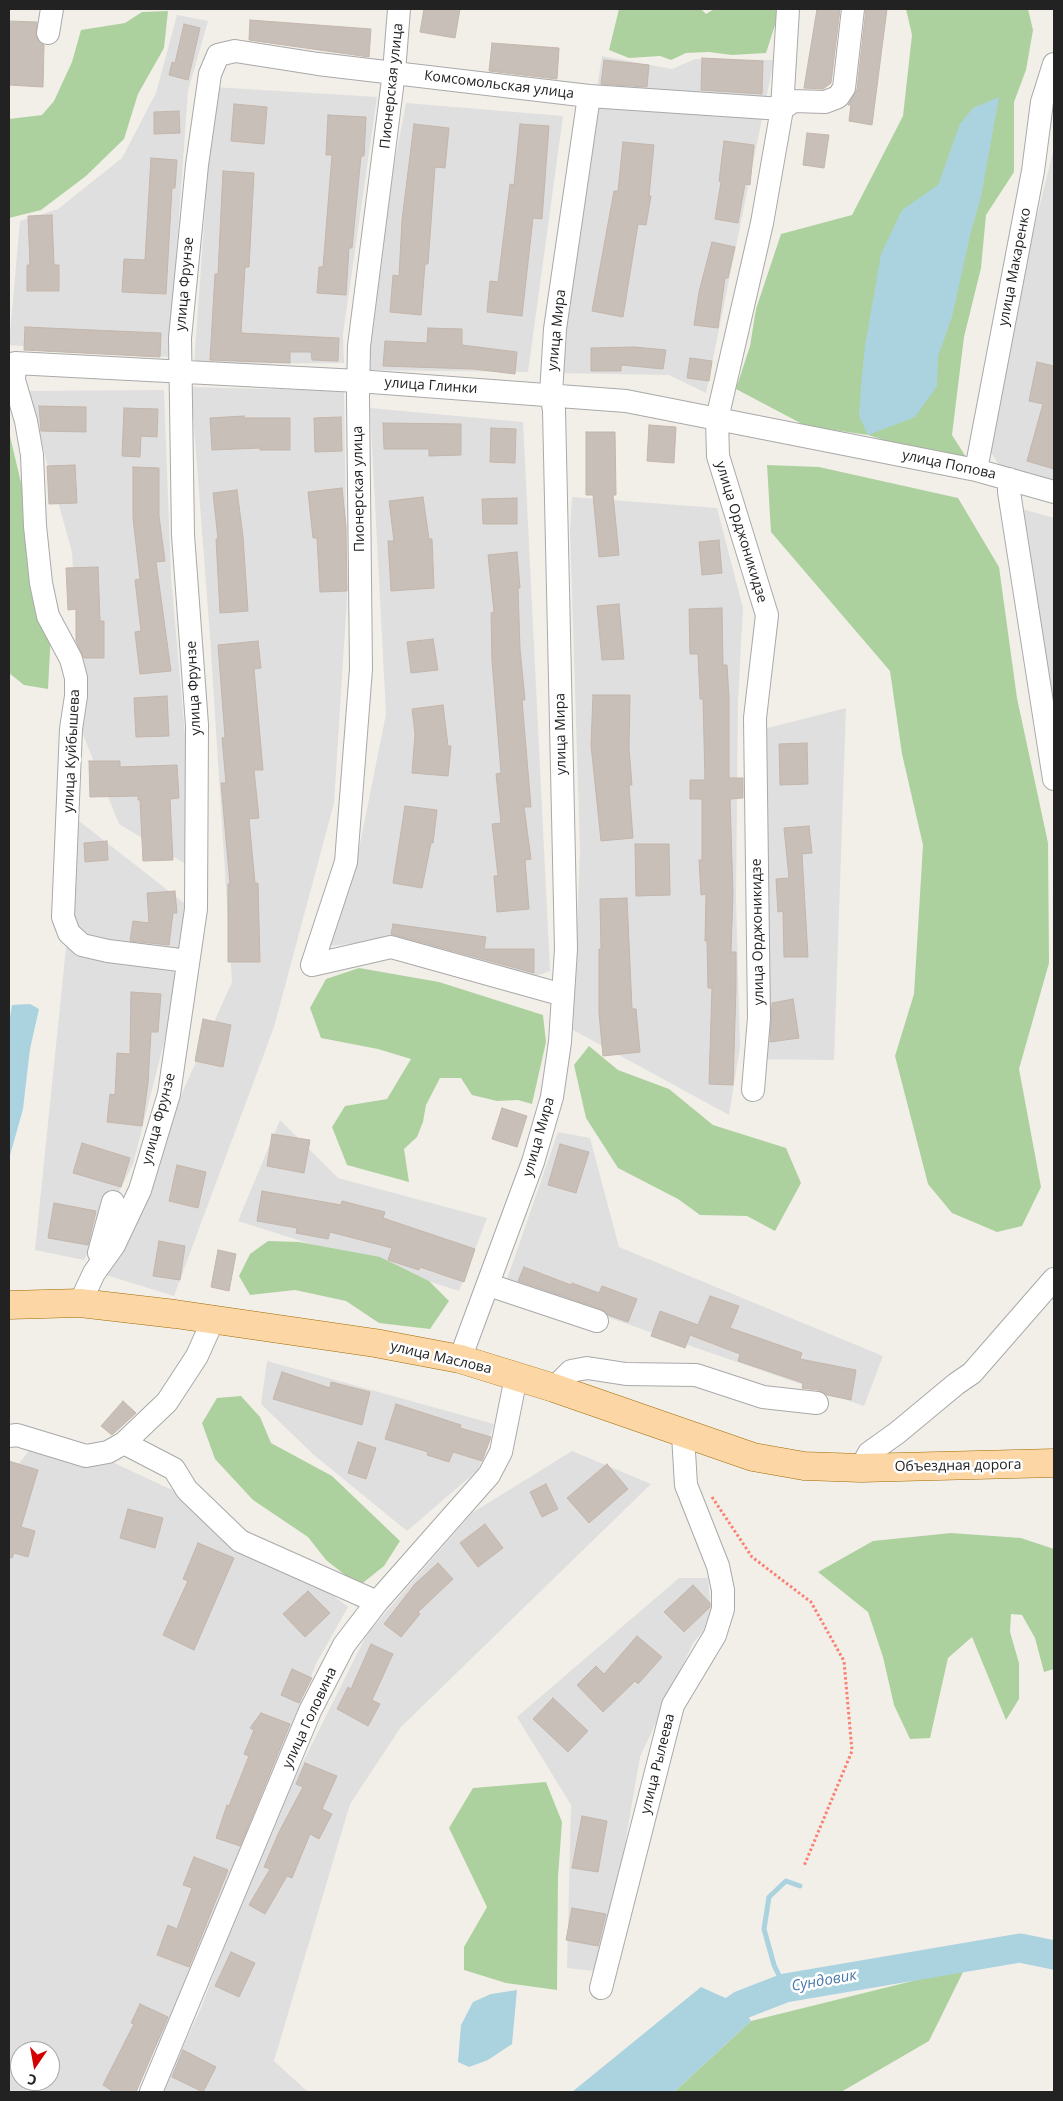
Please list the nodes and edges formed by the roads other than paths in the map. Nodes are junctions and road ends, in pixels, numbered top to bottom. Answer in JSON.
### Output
{"nodes":[{"id":1,"x":52,"y":9,"type":"edge"},
{"id":2,"x":399,"y":9,"type":"edge"},
{"id":3,"x":788,"y":9,"type":"edge"},
{"id":4,"x":853,"y":9,"type":"edge"},
{"id":5,"x":48,"y":33,"type":"dead end"},
{"id":6,"x":218,"y":54,"type":"joint"},
{"id":7,"x":1054,"y":64,"type":"edge"},
{"id":8,"x":394,"y":72,"type":"junction"},
{"id":9,"x":589,"y":96,"type":"junction"},
{"id":10,"x":782,"y":109,"type":"junction"},
{"id":11,"x":15,"y":363,"type":"joint"},
{"id":12,"x":181,"y":371,"type":"junction"},
{"id":13,"x":358,"y":381,"type":"junction"},
{"id":14,"x":551,"y":394,"type":"junction"},
{"id":15,"x":717,"y":419,"type":"junction"},
{"id":16,"x":843,"y":444,"type":"joint"},
{"id":17,"x":976,"y":470,"type":"junction"},
{"id":18,"x":1009,"y":479,"type":"junction"},
{"id":19,"x":1054,"y":492,"type":"edge"},
{"id":20,"x":1054,"y":778,"type":"edge"},
{"id":21,"x":188,"y":961,"type":"junction"},
{"id":22,"x":563,"y":995,"type":"junction"},
{"id":23,"x":753,"y":1090,"type":"dead end"},
{"id":24,"x":112,"y":1202,"type":"dead end"},
{"id":25,"x":94,"y":1273,"type":"junction"},
{"id":26,"x":1054,"y":1278,"type":"edge"},
{"id":27,"x":489,"y":1285,"type":"junction"},
{"id":28,"x":80,"y":1304,"type":"junction"},
{"id":29,"x":9,"y":1305,"type":"edge"},
{"id":30,"x":213,"y":1320,"type":"junction"},
{"id":31,"x":597,"y":1322,"type":"dead end"},
{"id":32,"x":460,"y":1359,"type":"junction"},
{"id":33,"x":516,"y":1377,"type":"junction"},
{"id":34,"x":554,"y":1388,"type":"junction"},
{"id":35,"x":817,"y":1403,"type":"dead end"},
{"id":36,"x":683,"y":1435,"type":"junction"},
{"id":37,"x":9,"y":1436,"type":"edge"},
{"id":38,"x":124,"y":1443,"type":"junction"},
{"id":39,"x":1054,"y":1463,"type":"edge"},
{"id":40,"x":861,"y":1468,"type":"junction"},
{"id":41,"x":377,"y":1602,"type":"junction"},
{"id":42,"x":601,"y":1988,"type":"dead end"},
{"id":43,"x":151,"y":2092,"type":"edge"}],
"edges":[{"from":1,"to":5,"type":"street"},
{"from":2,"to":8,"type":"street","name":"Пионерская улица"},
{"from":3,"to":10,"type":"street","name":"улица Орджоникидзе"},
{"from":4,"to":10,"type":"street"},
{"from":6,"to":8,"type":"street","name":"Комсомольская улица"},
{"from":6,"to":12,"type":"street","name":"улица Фрунзе"},
{"from":7,"to":17,"type":"street","name":"улица Макаренко"},
{"from":8,"to":9,"type":"street","name":"Комсомольская улица"},
{"from":8,"to":13,"type":"street","name":"Пионерская улица"},
{"from":9,"to":10,"type":"street","name":"Комсомольская улица"},
{"from":9,"to":14,"type":"street","name":"улица Мира"},
{"from":10,"to":15,"type":"street","name":"улица Орджоникидзе"},
{"from":11,"to":12,"type":"street","name":"улица Глинки"},
{"from":11,"to":21,"type":"street","name":"улица Куйбышева"},
{"from":12,"to":13,"type":"street","name":"улица Глинки"},
{"from":12,"to":21,"type":"street","name":"улица Фрунзе"},
{"from":13,"to":14,"type":"street","name":"улица Глинки"},
{"from":13,"to":22,"type":"street","name":"Пионерская улица"},
{"from":14,"to":15,"type":"street","name":"улица Глинки"},
{"from":14,"to":22,"type":"street","name":"улица Мира"},
{"from":15,"to":16,"type":"street","name":"улица Глинки"},
{"from":15,"to":23,"type":"street","name":"улица Орджоникидзе"},
{"from":16,"to":17,"type":"street","name":"улица Попова"},
{"from":17,"to":18,"type":"street","name":"улица Попова"},
{"from":18,"to":19,"type":"street","name":"улица Попова"},
{"from":18,"to":20,"type":"street"},
{"from":21,"to":25,"type":"street","name":"улица Фрунзе"},
{"from":22,"to":27,"type":"street","name":"улица Мира"},
{"from":24,"to":25,"type":"street"},
{"from":25,"to":28,"type":"street","name":"улица Фрунзе"},
{"from":26,"to":40,"type":"street"},
{"from":27,"to":31,"type":"street"},
{"from":27,"to":32,"type":"street","name":"улица Мира"},
{"from":28,"to":29,"type":"main road","name":"улица Маслова"},
{"from":28,"to":30,"type":"main road","name":"улица Маслова"},
{"from":30,"to":32,"type":"main road","name":"улица Маслова"},
{"from":30,"to":38,"type":"street"},
{"from":32,"to":33,"type":"main road","name":"улица Маслова"},
{"from":33,"to":34,"type":"main road","name":"улица Маслова"},
{"from":33,"to":41,"type":"street","name":"улица Головина"},
{"from":34,"to":35,"type":"street"},
{"from":34,"to":36,"type":"main road","name":"улица Маслова"},
{"from":36,"to":40,"type":"main road","name":"улица Маслова"},
{"from":36,"to":42,"type":"street","name":"улица Рылеева"},
{"from":37,"to":38,"type":"street"},
{"from":38,"to":41,"type":"street"},
{"from":39,"to":40,"type":"main road","name":"Объездная дорога"},
{"from":41,"to":43,"type":"street","name":"улица Головина"}]}
